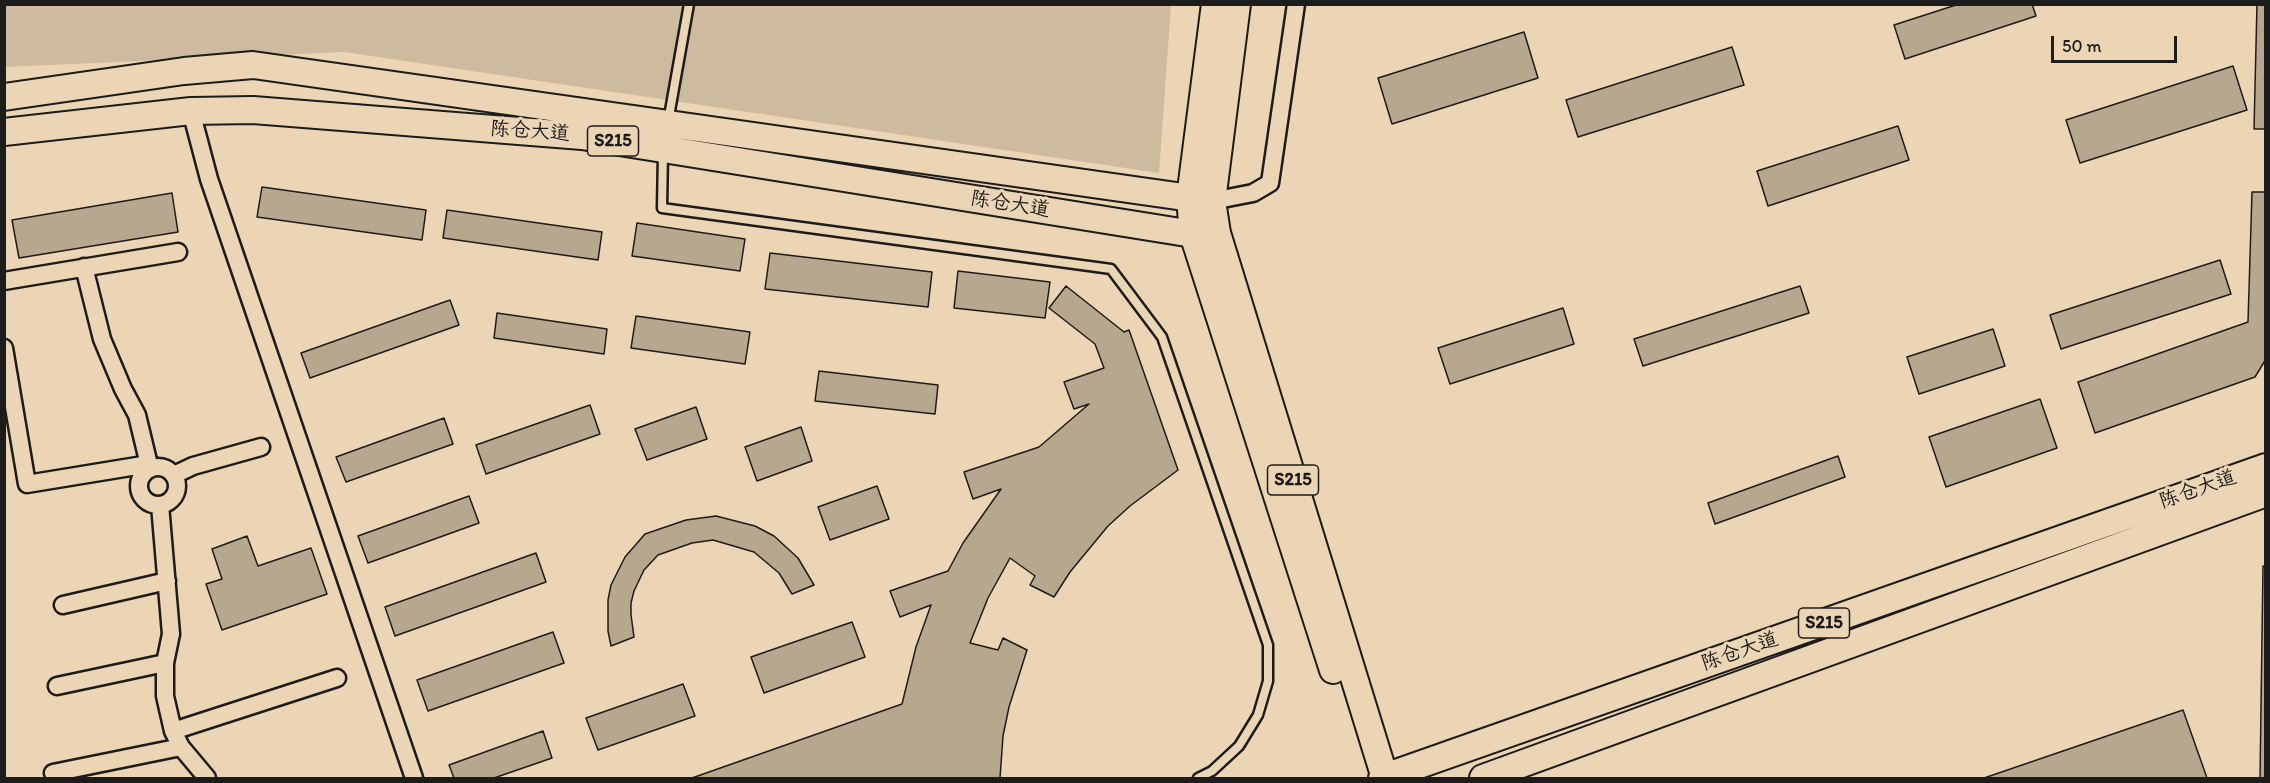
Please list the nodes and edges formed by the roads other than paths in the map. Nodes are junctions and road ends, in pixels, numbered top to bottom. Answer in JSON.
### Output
{"nodes":[{"id":1,"x":689,"y":4,"type":"edge"},
{"id":2,"x":1215,"y":4,"type":"edge"},
{"id":3,"x":1237,"y":4,"type":"edge"},
{"id":4,"x":1296,"y":4,"type":"edge"},
{"id":5,"x":4,"y":97,"type":"edge"},
{"id":6,"x":191,"y":111,"type":"junction"},
{"id":7,"x":4,"y":132,"type":"edge"},
{"id":8,"x":665,"y":137,"type":"junction"},
{"id":9,"x":1201,"y":200,"type":"junction"},
{"id":10,"x":1205,"y":233,"type":"junction"},
{"id":11,"x":178,"y":252,"type":"dead end"},
{"id":12,"x":84,"y":267,"type":"junction"},
{"id":13,"x":4,"y":281,"type":"edge"},
{"id":14,"x":4,"y":348,"type":"edge"},
{"id":15,"x":261,"y":447,"type":"dead end"},
{"id":16,"x":149,"y":466,"type":"junction"},
{"id":17,"x":2265,"y":467,"type":"edge"},
{"id":18,"x":174,"y":475,"type":"junction"},
{"id":19,"x":2265,"y":493,"type":"edge"},
{"id":20,"x":160,"y":505,"type":"junction"},
{"id":21,"x":167,"y":581,"type":"junction"},
{"id":22,"x":63,"y":605,"type":"dead end"},
{"id":23,"x":165,"y":663,"type":"junction"},
{"id":24,"x":337,"y":678,"type":"dead end"},
{"id":25,"x":57,"y":686,"type":"dead end"},
{"id":26,"x":173,"y":731,"type":"junction"},
{"id":27,"x":181,"y":747,"type":"junction"},
{"id":28,"x":53,"y":773,"type":"dead end"},
{"id":29,"x":207,"y":778,"type":"edge"},
{"id":30,"x":414,"y":778,"type":"edge"},
{"id":31,"x":1198,"y":778,"type":"edge"},
{"id":32,"x":1379,"y":778,"type":"edge"},
{"id":33,"x":1483,"y":778,"type":"edge"}],
"edges":[{"from":1,"to":8,"type":"lane"},
{"from":2,"to":9,"type":"main road"},
{"from":3,"to":9,"type":"main road"},
{"from":4,"to":9,"type":"street"},
{"from":5,"to":8,"type":"main road"},
{"from":6,"to":7,"type":"main road","name":"陈仓大道","number":"S215"},
{"from":6,"to":8,"type":"main road","name":"陈仓大道","number":"S215"},
{"from":6,"to":30,"type":"street"},
{"from":8,"to":9,"type":"main road"},
{"from":8,"to":10,"type":"main road","name":"陈仓大道","number":"S215"},
{"from":8,"to":31,"type":"lane"},
{"from":9,"to":10,"type":"main road","name":"陈仓大道","number":"S215"},
{"from":10,"to":32,"type":"main road","name":"陈仓大道","number":"S215"},
{"from":11,"to":12,"type":"street"},
{"from":12,"to":13,"type":"street"},
{"from":12,"to":16,"type":"street"},
{"from":14,"to":16,"type":"street"},
{"from":15,"to":18,"type":"street"},
{"from":16,"to":18,"type":"street"},
{"from":16,"to":20,"type":"street"},
{"from":17,"to":32,"type":"main road","name":"陈仓大道","number":"S215"},
{"from":18,"to":20,"type":"street"},
{"from":19,"to":33,"type":"main road","name":"陈仓大道","number":"S215"},
{"from":20,"to":21,"type":"street"},
{"from":21,"to":22,"type":"street"},
{"from":21,"to":23,"type":"street"},
{"from":23,"to":25,"type":"street"},
{"from":23,"to":26,"type":"street"},
{"from":24,"to":26,"type":"street"},
{"from":26,"to":27,"type":"street"},
{"from":27,"to":28,"type":"street"},
{"from":27,"to":29,"type":"street"}]}
